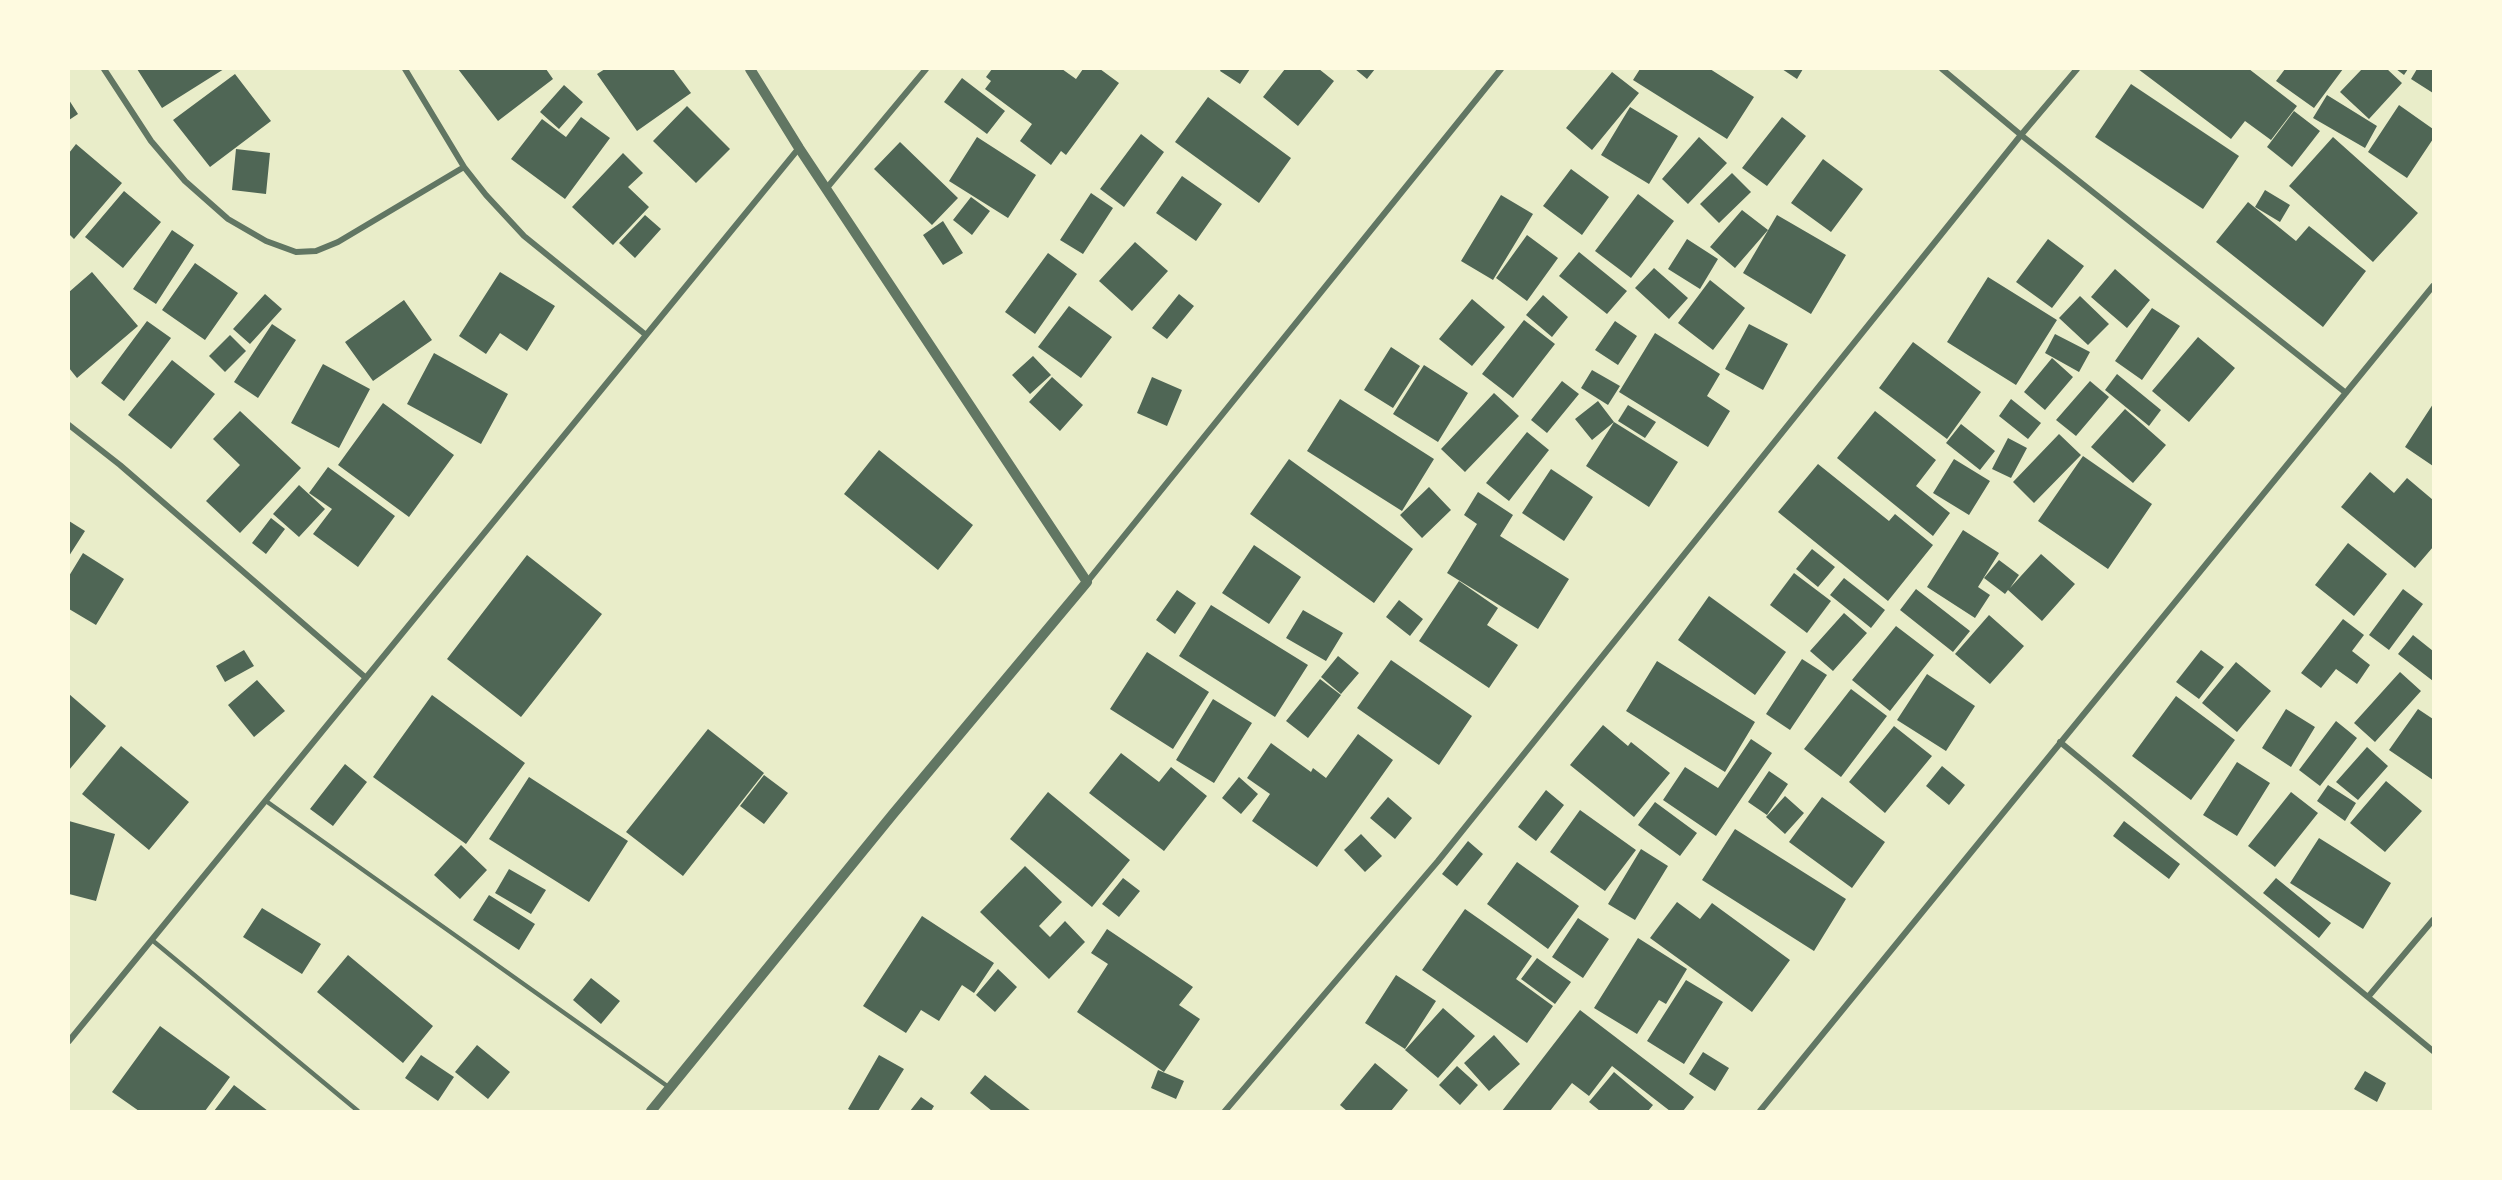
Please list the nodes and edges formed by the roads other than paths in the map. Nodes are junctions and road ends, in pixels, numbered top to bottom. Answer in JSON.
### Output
{"nodes":[{"id":1,"x":104,"y":69,"type":"edge"},
{"id":2,"x":405,"y":69,"type":"edge"},
{"id":3,"x":750,"y":69,"type":"edge"},
{"id":4,"x":926,"y":69,"type":"edge"},
{"id":5,"x":1501,"y":69,"type":"edge"},
{"id":6,"x":1942,"y":69,"type":"edge"},
{"id":7,"x":2077,"y":69,"type":"edge"},
{"id":8,"x":2021,"y":135,"type":"junction"},
{"id":9,"x":799,"y":148,"type":"junction"},
{"id":10,"x":464,"y":167,"type":"junction"},
{"id":11,"x":826,"y":189,"type":"junction"},
{"id":12,"x":2433,"y":286,"type":"edge"},
{"id":13,"x":646,"y":335,"type":"junction"},
{"id":14,"x":2346,"y":393,"type":"junction"},
{"id":15,"x":69,"y":425,"type":"edge"},
{"id":16,"x":1087,"y":582,"type":"junction"},
{"id":17,"x":366,"y":678,"type":"junction"},
{"id":18,"x":2060,"y":742,"type":"junction"},
{"id":19,"x":266,"y":801,"type":"junction"},
{"id":20,"x":2433,"y":920,"type":"edge"},
{"id":21,"x":152,"y":940,"type":"junction"},
{"id":22,"x":2368,"y":997,"type":"junction"},
{"id":23,"x":69,"y":1041,"type":"edge"},
{"id":24,"x":2433,"y":1051,"type":"edge"},
{"id":25,"x":670,"y":1088,"type":"junction"},
{"id":26,"x":358,"y":1111,"type":"edge"},
{"id":27,"x":651,"y":1111,"type":"edge"},
{"id":28,"x":1225,"y":1111,"type":"edge"},
{"id":29,"x":1760,"y":1111,"type":"edge"}],
"edges":[{"from":1,"to":10,"type":"street"},
{"from":2,"to":10,"type":"street"},
{"from":3,"to":9,"type":"street"},
{"from":4,"to":11,"type":"street"},
{"from":5,"to":16,"type":"street"},
{"from":6,"to":8,"type":"street"},
{"from":7,"to":8,"type":"street"},
{"from":8,"to":14,"type":"street"},
{"from":8,"to":28,"type":"street"},
{"from":9,"to":11,"type":"street"},
{"from":9,"to":13,"type":"street"},
{"from":10,"to":13,"type":"street"},
{"from":11,"to":16,"type":"street"},
{"from":12,"to":14,"type":"street"},
{"from":13,"to":17,"type":"street"},
{"from":14,"to":18,"type":"street"},
{"from":15,"to":17,"type":"street"},
{"from":16,"to":25,"type":"street"},
{"from":17,"to":19,"type":"street"},
{"from":18,"to":22,"type":"street"},
{"from":18,"to":29,"type":"street"},
{"from":19,"to":21,"type":"street"},
{"from":19,"to":25,"type":"lane"},
{"from":20,"to":22,"type":"street"},
{"from":21,"to":23,"type":"street"},
{"from":21,"to":26,"type":"lane"},
{"from":22,"to":24,"type":"street"},
{"from":25,"to":27,"type":"street"}]}
